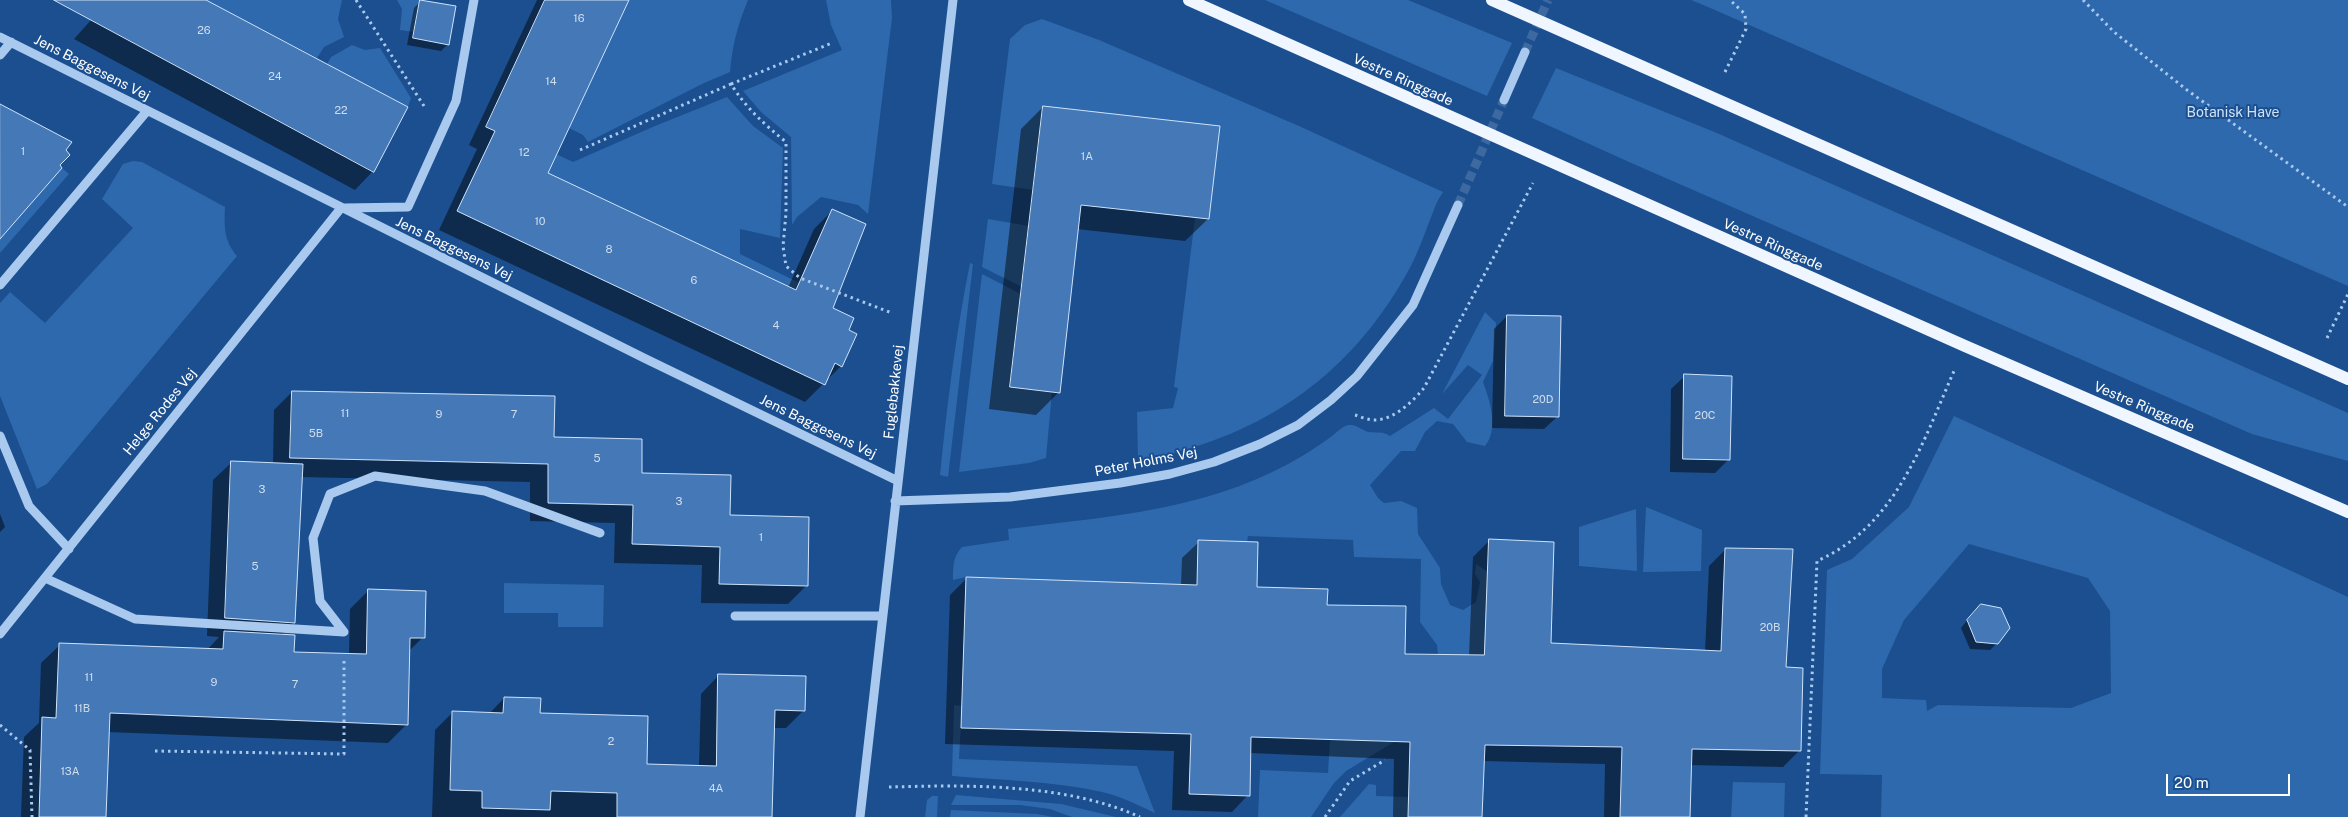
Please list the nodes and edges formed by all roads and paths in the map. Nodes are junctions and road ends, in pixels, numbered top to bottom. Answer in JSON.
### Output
{"nodes":[{"id":1,"x":356,"y":0,"type":"edge"},
{"id":2,"x":474,"y":0,"type":"edge"},
{"id":3,"x":953,"y":0,"type":"edge"},
{"id":4,"x":1188,"y":0,"type":"edge"},
{"id":5,"x":1492,"y":0,"type":"edge"},
{"id":6,"x":1730,"y":0,"type":"edge"},
{"id":7,"x":2083,"y":0,"type":"edge"},
{"id":8,"x":0,"y":37,"type":"edge"},
{"id":9,"x":10,"y":42,"type":"junction"},
{"id":10,"x":832,"y":43,"type":"dead end"},
{"id":11,"x":1525,"y":52,"type":"tunnel mouth"},
{"id":12,"x":0,"y":56,"type":"edge"},
{"id":13,"x":731,"y":84,"type":"junction"},
{"id":14,"x":1712,"y":97,"type":"junction"},
{"id":15,"x":1504,"y":100,"type":"tunnel mouth"},
{"id":16,"x":147,"y":111,"type":"junction"},
{"id":17,"x":441,"y":134,"type":"junction"},
{"id":18,"x":580,"y":150,"type":"dead end"},
{"id":19,"x":1546,"y":160,"type":"junction"},
{"id":20,"x":1458,"y":205,"type":"tunnel mouth"},
{"id":21,"x":2348,"y":207,"type":"edge"},
{"id":22,"x":341,"y":208,"type":"junction"},
{"id":23,"x":0,"y":285,"type":"edge"},
{"id":24,"x":2348,"y":294,"type":"edge"},
{"id":25,"x":916,"y":321,"type":"junction"},
{"id":26,"x":2315,"y":364,"type":"junction"},
{"id":27,"x":2348,"y":379,"type":"edge"},
{"id":28,"x":1948,"y":386,"type":"dead end"},
{"id":29,"x":1331,"y":400,"type":"junction"},
{"id":30,"x":0,"y":436,"type":"edge"},
{"id":31,"x":898,"y":481,"type":"junction"},
{"id":32,"x":895,"y":501,"type":"junction"},
{"id":33,"x":2348,"y":512,"type":"edge"},
{"id":34,"x":600,"y":533,"type":"dead end"},
{"id":35,"x":69,"y":550,"type":"junction"},
{"id":36,"x":45,"y":578,"type":"junction"},
{"id":37,"x":734,"y":616,"type":"dead end"},
{"id":38,"x":882,"y":616,"type":"junction"},
{"id":39,"x":344,"y":632,"type":"junction"},
{"id":40,"x":0,"y":634,"type":"edge"},
{"id":41,"x":0,"y":725,"type":"edge"},
{"id":42,"x":155,"y":751,"type":"dead end"},
{"id":43,"x":1385,"y":760,"type":"dead end"},
{"id":44,"x":863,"y":787,"type":"junction"},
{"id":45,"x":32,"y":817,"type":"edge"},
{"id":46,"x":860,"y":817,"type":"edge"},
{"id":47,"x":1140,"y":817,"type":"edge"},
{"id":48,"x":1325,"y":817,"type":"edge"},
{"id":49,"x":1806,"y":817,"type":"edge"}],
"edges":[{"from":1,"to":17,"type":"path"},
{"from":2,"to":17,"type":"street"},
{"from":3,"to":25,"type":"street","name":"Fuglebakkevej"},
{"from":4,"to":19,"type":"main road","name":"Vestre Ringgade"},
{"from":5,"to":14,"type":"main road"},
{"from":6,"to":14,"type":"path"},
{"from":7,"to":21,"type":"path"},
{"from":8,"to":9,"type":"street","name":"Jens Baggesens Vej"},
{"from":9,"to":12,"type":"street"},
{"from":9,"to":16,"type":"street","name":"Jens Baggesens Vej"},
{"from":10,"to":13,"type":"path"},
{"from":11,"to":15,"type":"street"},
{"from":13,"to":18,"type":"path"},
{"from":13,"to":25,"type":"path"},
{"from":14,"to":26,"type":"main road"},
{"from":16,"to":22,"type":"street","name":"Jens Baggesens Vej"},
{"from":16,"to":23,"type":"street"},
{"from":17,"to":22,"type":"street"},
{"from":19,"to":29,"type":"path"},
{"from":19,"to":33,"type":"main road","name":"Vestre Ringgade"},
{"from":20,"to":29,"type":"street","name":"Peter Holms Vej"},
{"from":22,"to":31,"type":"street","name":"Jens Baggesens Vej"},
{"from":22,"to":35,"type":"street","name":"Helge Rodes Vej"},
{"from":24,"to":26,"type":"path"},
{"from":25,"to":31,"type":"street","name":"Fuglebakkevej"},
{"from":26,"to":27,"type":"main road"},
{"from":28,"to":49,"type":"path"},
{"from":29,"to":32,"type":"street","name":"Peter Holms Vej"},
{"from":30,"to":35,"type":"street"},
{"from":31,"to":32,"type":"street","name":"Fuglebakkevej"},
{"from":32,"to":38,"type":"street","name":"Fuglebakkevej"},
{"from":34,"to":39,"type":"street"},
{"from":35,"to":36,"type":"street","name":"Helge Rodes Vej"},
{"from":36,"to":39,"type":"street"},
{"from":36,"to":40,"type":"street","name":"Helge Rodes Vej"},
{"from":37,"to":38,"type":"street"},
{"from":38,"to":44,"type":"street","name":"Fuglebakkevej"},
{"from":39,"to":42,"type":"path"},
{"from":41,"to":45,"type":"path"},
{"from":43,"to":48,"type":"path"},
{"from":44,"to":46,"type":"street","name":"Fuglebakkevej"},
{"from":44,"to":47,"type":"path"}]}
